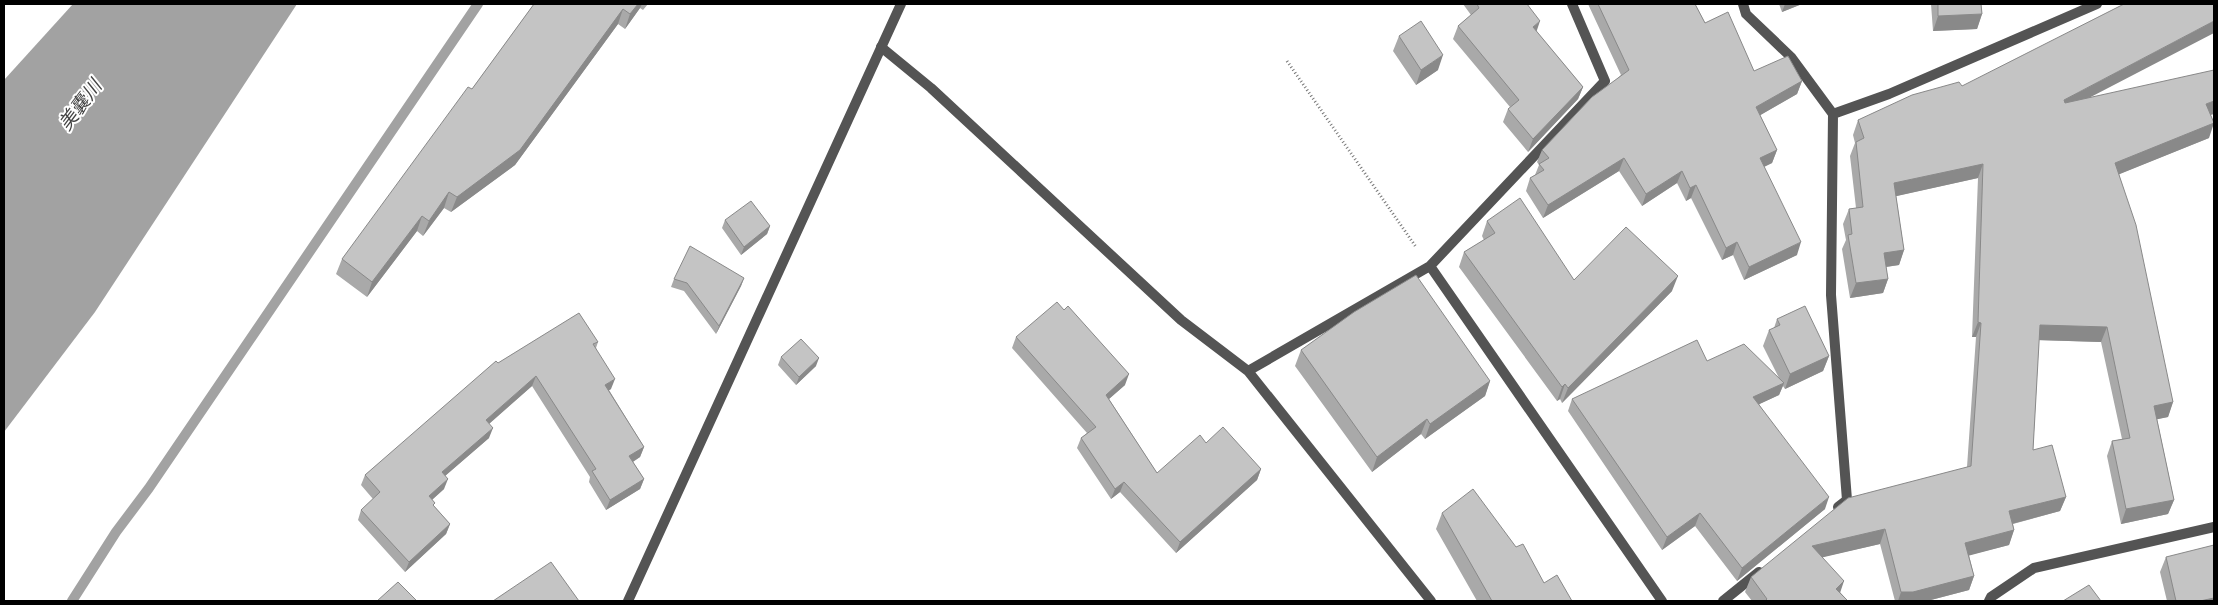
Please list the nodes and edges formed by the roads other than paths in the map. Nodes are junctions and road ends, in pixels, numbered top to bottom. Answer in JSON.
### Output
{"nodes":[{"id":1,"x":901,"y":4,"type":"edge"},
{"id":2,"x":1572,"y":4,"type":"edge"},
{"id":3,"x":1743,"y":4,"type":"edge"},
{"id":4,"x":2097,"y":4,"type":"edge"},
{"id":5,"x":881,"y":47,"type":"junction"},
{"id":6,"x":1833,"y":114,"type":"junction"},
{"id":7,"x":1430,"y":266,"type":"junction"},
{"id":8,"x":1248,"y":372,"type":"junction"},
{"id":9,"x":1832,"y":512,"type":"edge"},
{"id":10,"x":2214,"y":527,"type":"edge"},
{"id":11,"x":1767,"y":565,"type":"edge"},
{"id":12,"x":628,"y":601,"type":"edge"},
{"id":13,"x":1431,"y":601,"type":"edge"},
{"id":14,"x":1662,"y":601,"type":"edge"},
{"id":15,"x":1723,"y":601,"type":"edge"},
{"id":16,"x":1989,"y":601,"type":"edge"}],
"edges":[{"from":1,"to":5,"type":"street"},
{"from":2,"to":7,"type":"street"},
{"from":3,"to":6,"type":"street"},
{"from":4,"to":6,"type":"street"},
{"from":5,"to":8,"type":"street"},
{"from":5,"to":12,"type":"street"},
{"from":6,"to":9,"type":"street"},
{"from":7,"to":8,"type":"street"},
{"from":7,"to":14,"type":"street"},
{"from":8,"to":13,"type":"street"},
{"from":10,"to":16,"type":"street"},
{"from":11,"to":15,"type":"street"}]}
